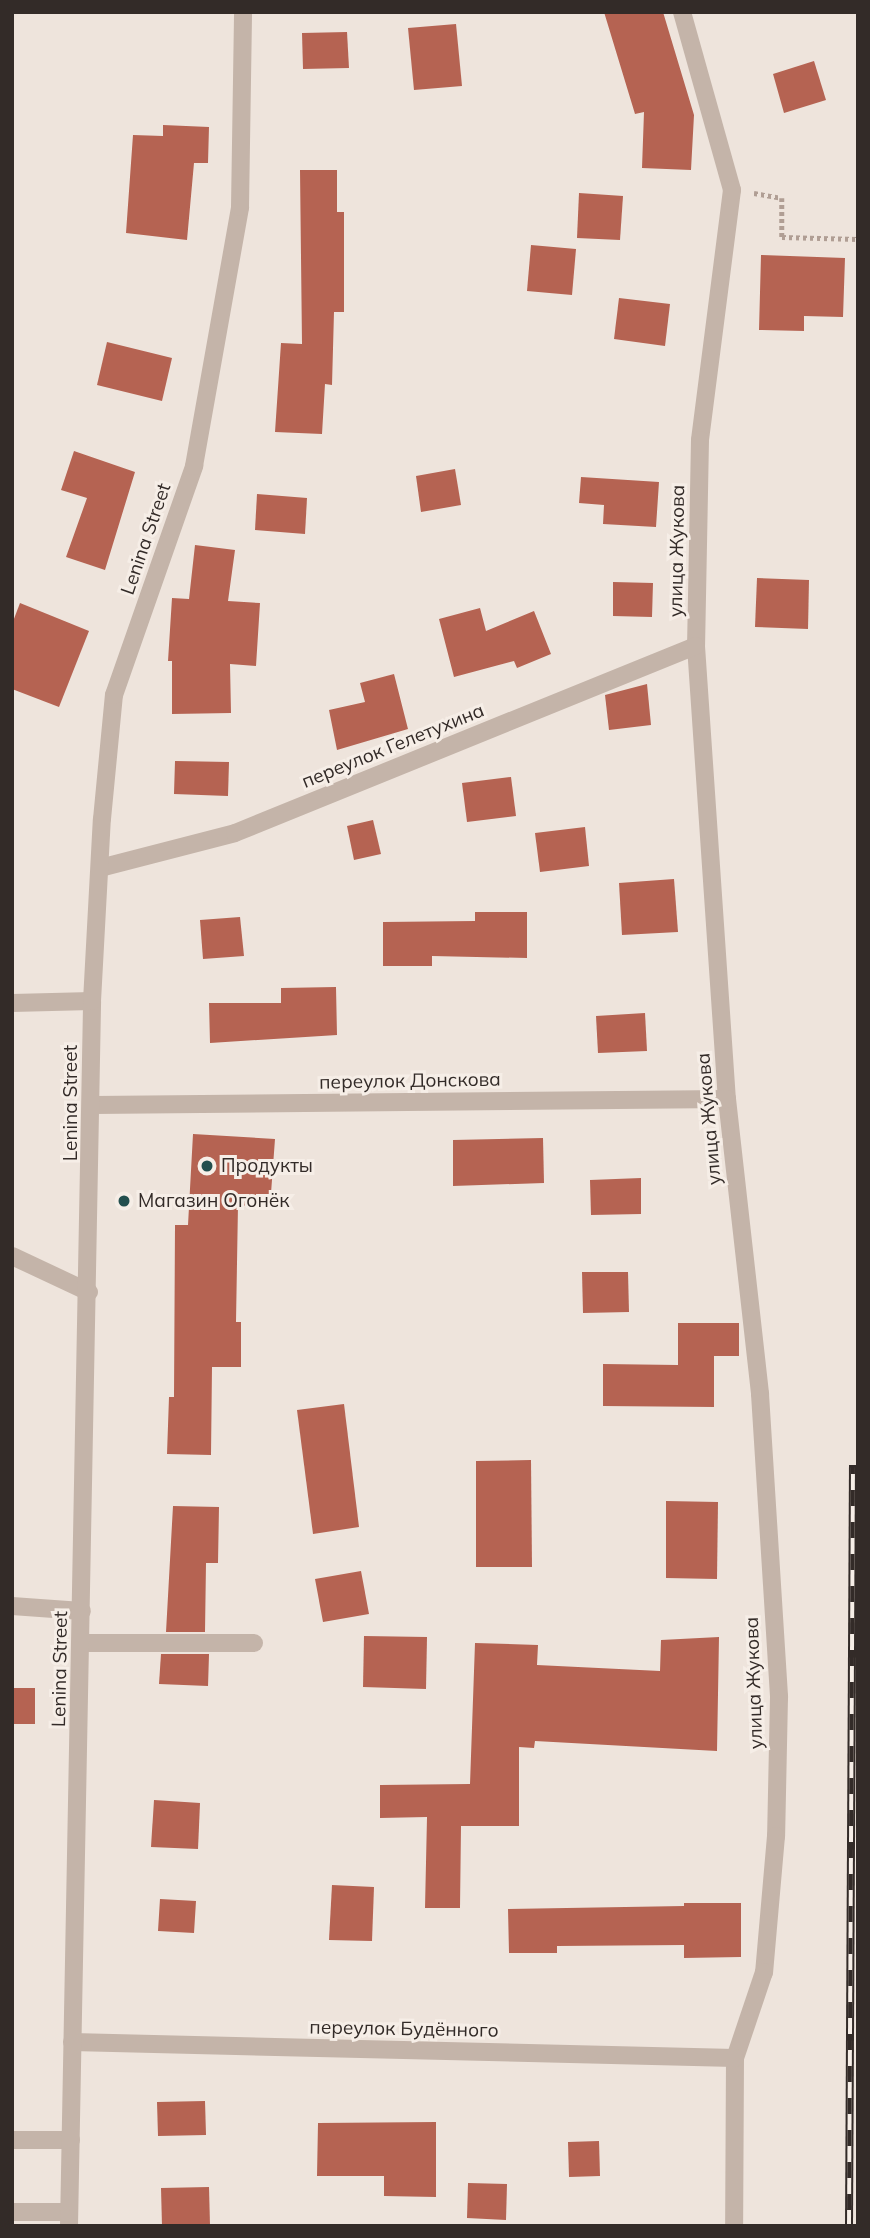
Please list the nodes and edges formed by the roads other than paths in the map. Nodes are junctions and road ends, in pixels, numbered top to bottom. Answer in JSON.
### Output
{"nodes":[{"id":1,"x":243,"y":12,"type":"edge"},
{"id":2,"x":682,"y":12,"type":"edge"},
{"id":3,"x":696,"y":646,"type":"junction"},
{"id":4,"x":100,"y":868,"type":"junction"},
{"id":5,"x":92,"y":1001,"type":"junction"},
{"id":6,"x":12,"y":1003,"type":"edge"},
{"id":7,"x":727,"y":1098,"type":"junction"},
{"id":8,"x":93,"y":1105,"type":"junction"},
{"id":9,"x":12,"y":1256,"type":"edge"},
{"id":10,"x":89,"y":1292,"type":"junction"},
{"id":11,"x":12,"y":1606,"type":"edge"},
{"id":12,"x":82,"y":1611,"type":"junction"},
{"id":13,"x":81,"y":1643,"type":"junction"},
{"id":14,"x":254,"y":1643,"type":"dead end"},
{"id":15,"x":72,"y":2042,"type":"junction"},
{"id":16,"x":735,"y":2058,"type":"junction"},
{"id":17,"x":12,"y":2140,"type":"edge"},
{"id":18,"x":71,"y":2140,"type":"junction"},
{"id":19,"x":12,"y":2212,"type":"edge"},
{"id":20,"x":69,"y":2219,"type":"edge"},
{"id":21,"x":734,"y":2226,"type":"edge"}],
"edges":[{"from":1,"to":4,"type":"street","name":"Lenina Street"},
{"from":2,"to":3,"type":"street","name":"улица Жукова"},
{"from":3,"to":4,"type":"street","name":"переулок Гелетухина"},
{"from":3,"to":7,"type":"street","name":"улица Жукова"},
{"from":4,"to":5,"type":"street","name":"Lenina Street"},
{"from":5,"to":6,"type":"street"},
{"from":5,"to":8,"type":"street","name":"Lenina Street"},
{"from":7,"to":8,"type":"street","name":"переулок Донскова"},
{"from":7,"to":16,"type":"street","name":"улица Жукова"},
{"from":8,"to":10,"type":"street","name":"Lenina Street"},
{"from":9,"to":10,"type":"street"},
{"from":10,"to":12,"type":"street","name":"Lenina Street"},
{"from":11,"to":12,"type":"street"},
{"from":12,"to":13,"type":"street","name":"Lenina Street"},
{"from":13,"to":14,"type":"street"},
{"from":13,"to":15,"type":"street","name":"Lenina Street"},
{"from":15,"to":16,"type":"street","name":"переулок Будённого"},
{"from":15,"to":18,"type":"street","name":"Lenina Street"},
{"from":16,"to":21,"type":"street","name":"улица Жукова"},
{"from":17,"to":18,"type":"street"},
{"from":18,"to":20,"type":"street","name":"Lenina Street"},
{"from":19,"to":20,"type":"street","name":"Lenina Street"}]}
